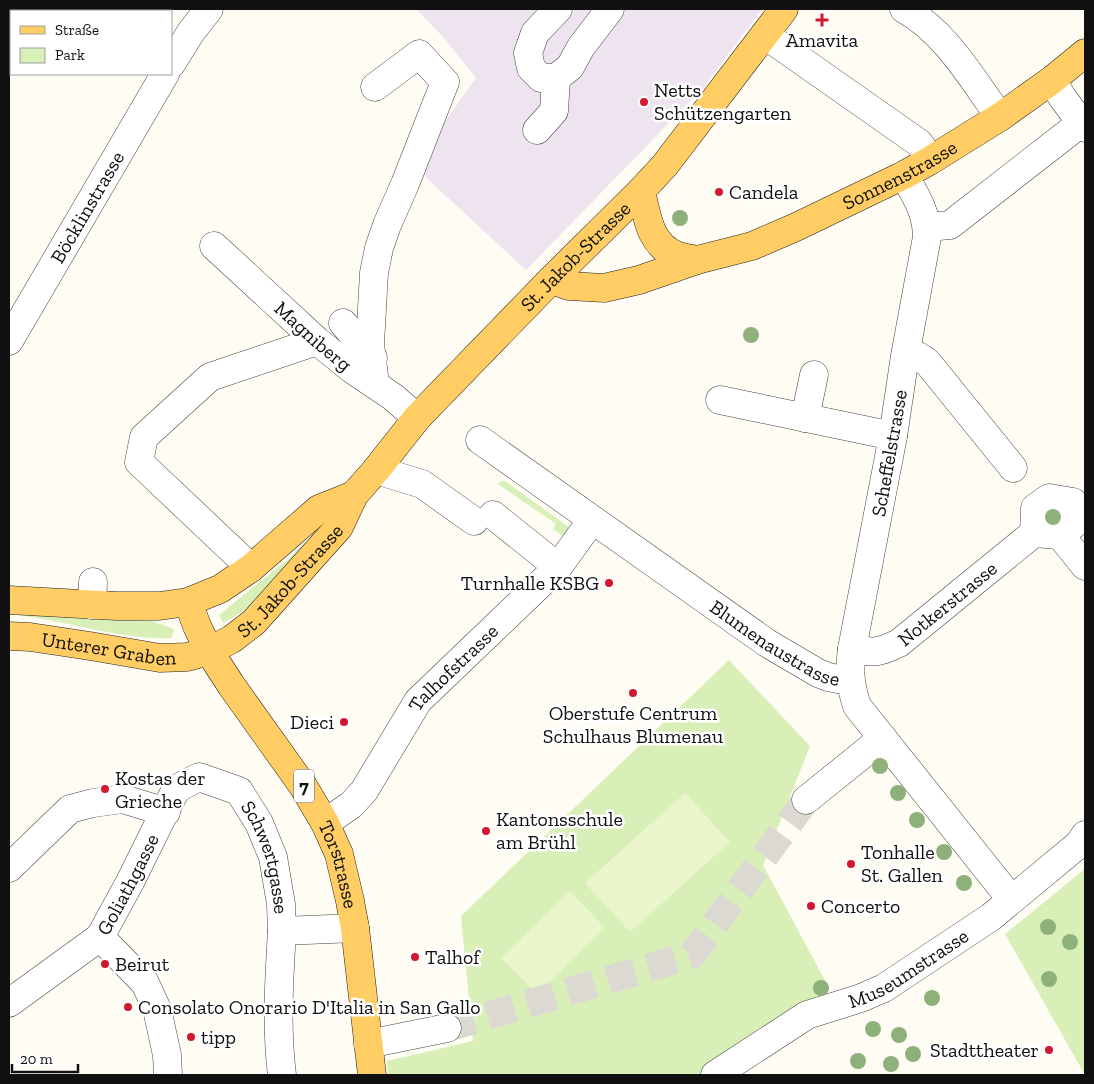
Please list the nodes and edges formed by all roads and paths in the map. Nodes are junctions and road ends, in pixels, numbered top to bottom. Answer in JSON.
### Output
{"nodes":[{"id":1,"x":209,"y":9,"type":"edge"},
{"id":2,"x":558,"y":9,"type":"edge"},
{"id":3,"x":610,"y":9,"type":"edge"},
{"id":4,"x":784,"y":9,"type":"edge"},
{"id":5,"x":904,"y":9,"type":"edge"},
{"id":6,"x":765,"y":35,"type":"junction"},
{"id":7,"x":1085,"y":53,"type":"edge"},
{"id":8,"x":172,"y":62,"type":"edge"},
{"id":9,"x":164,"y":75,"type":"edge"},
{"id":10,"x":556,"y":78,"type":"junction"},
{"id":11,"x":1052,"y":80,"type":"junction"},
{"id":12,"x":375,"y":87,"type":"dead end"},
{"id":13,"x":1000,"y":117,"type":"junction"},
{"id":14,"x":1083,"y":126,"type":"edge"},
{"id":15,"x":537,"y":130,"type":"dead end"},
{"id":16,"x":931,"y":160,"type":"junction"},
{"id":17,"x":904,"y":175,"type":"junction"},
{"id":18,"x":641,"y":191,"type":"junction"},
{"id":19,"x":927,"y":227,"type":"junction"},
{"id":20,"x":214,"y":246,"type":"dead end"},
{"id":21,"x":697,"y":260,"type":"junction"},
{"id":22,"x":551,"y":280,"type":"junction"},
{"id":23,"x":344,"y":323,"type":"dead end"},
{"id":24,"x":9,"y":341,"type":"edge"},
{"id":25,"x":316,"y":341,"type":"junction"},
{"id":26,"x":906,"y":352,"type":"junction"},
{"id":27,"x":374,"y":371,"type":"junction"},
{"id":28,"x":814,"y":375,"type":"dead end"},
{"id":29,"x":720,"y":400,"type":"dead end"},
{"id":30,"x":417,"y":418,"type":"junction"},
{"id":31,"x":805,"y":418,"type":"junction"},
{"id":32,"x":893,"y":436,"type":"junction"},
{"id":33,"x":480,"y":440,"type":"dead end"},
{"id":34,"x":1012,"y":468,"type":"dead end"},
{"id":35,"x":376,"y":470,"type":"junction"},
{"id":36,"x":354,"y":495,"type":"junction"},
{"id":37,"x":1079,"y":497,"type":"edge"},
{"id":38,"x":592,"y":520,"type":"junction"},
{"id":39,"x":1047,"y":534,"type":"junction"},
{"id":40,"x":1085,"y":566,"type":"edge"},
{"id":41,"x":558,"y":567,"type":"junction"},
{"id":42,"x":251,"y":568,"type":"junction"},
{"id":43,"x":9,"y":600,"type":"edge"},
{"id":44,"x":188,"y":602,"type":"junction"},
{"id":45,"x":9,"y":636,"type":"edge"},
{"id":46,"x":852,"y":649,"type":"junction"},
{"id":47,"x":209,"y":651,"type":"junction"},
{"id":48,"x":850,"y":679,"type":"junction"},
{"id":49,"x":883,"y":738,"type":"junction"},
{"id":50,"x":806,"y":800,"type":"tunnel mouth"},
{"id":51,"x":166,"y":812,"type":"junction"},
{"id":52,"x":325,"y":823,"type":"junction"},
{"id":53,"x":1085,"y":835,"type":"edge"},
{"id":54,"x":9,"y":868,"type":"edge"},
{"id":55,"x":1011,"y":899,"type":"junction"},
{"id":56,"x":355,"y":928,"type":"junction"},
{"id":57,"x":282,"y":931,"type":"junction"},
{"id":58,"x":100,"y":937,"type":"junction"},
{"id":59,"x":9,"y":1003,"type":"edge"},
{"id":60,"x":447,"y":1028,"type":"tunnel mouth"},
{"id":61,"x":368,"y":1044,"type":"junction"},
{"id":62,"x":168,"y":1075,"type":"edge"},
{"id":63,"x":282,"y":1075,"type":"edge"},
{"id":64,"x":372,"y":1075,"type":"edge"},
{"id":65,"x":716,"y":1075,"type":"edge"}],
"edges":[{"from":1,"to":8,"type":"street"},
{"from":2,"to":10,"type":"street"},
{"from":3,"to":10,"type":"street"},
{"from":4,"to":6,"type":"main road","name":"St. Jakob-Strasse"},
{"from":5,"to":13,"type":"street"},
{"from":6,"to":16,"type":"street"},
{"from":6,"to":18,"type":"main road","name":"St. Jakob-Strasse"},
{"from":7,"to":11,"type":"main road","name":"Sonnenstrasse"},
{"from":9,"to":24,"type":"street","name":"Böcklinstrasse"},
{"from":10,"to":15,"type":"street"},
{"from":11,"to":13,"type":"main road","name":"Sonnenstrasse"},
{"from":11,"to":14,"type":"street"},
{"from":12,"to":27,"type":"street"},
{"from":13,"to":16,"type":"main road","name":"Sonnenstrasse"},
{"from":14,"to":19,"type":"street"},
{"from":16,"to":17,"type":"main road","name":"Sonnenstrasse"},
{"from":17,"to":19,"type":"street","name":"Scheffelstrasse"},
{"from":17,"to":21,"type":"main road","name":"Sonnenstrasse"},
{"from":18,"to":21,"type":"main road","name":"Sonnenstrasse"},
{"from":18,"to":22,"type":"main road","name":"St. Jakob-Strasse"},
{"from":19,"to":26,"type":"street","name":"Scheffelstrasse"},
{"from":20,"to":25,"type":"street","name":"Magniberg"},
{"from":21,"to":22,"type":"main road","name":"Sonnenstrasse"},
{"from":22,"to":30,"type":"main road","name":"St. Jakob-Strasse"},
{"from":23,"to":27,"type":"street"},
{"from":25,"to":27,"type":"street","name":"Magniberg"},
{"from":25,"to":42,"type":"street"},
{"from":26,"to":32,"type":"street","name":"Scheffelstrasse"},
{"from":26,"to":34,"type":"street"},
{"from":27,"to":30,"type":"street","name":"Magniberg"},
{"from":28,"to":31,"type":"street"},
{"from":29,"to":31,"type":"street"},
{"from":30,"to":35,"type":"main road","name":"St. Jakob-Strasse"},
{"from":31,"to":32,"type":"street"},
{"from":32,"to":46,"type":"street","name":"Scheffelstrasse"},
{"from":33,"to":38,"type":"street","name":"Blumenaustrasse"},
{"from":35,"to":36,"type":"main road","name":"St. Jakob-Strasse"},
{"from":35,"to":41,"type":"street"},
{"from":36,"to":42,"type":"main road","name":"St. Jakob-Strasse"},
{"from":36,"to":47,"type":"main road","name":"St. Jakob-Strasse"},
{"from":37,"to":39,"type":"street","name":"Notkerstrasse"},
{"from":37,"to":39,"type":"street","name":"Notkerstrasse"},
{"from":38,"to":41,"type":"street","name":"Talhofstrasse"},
{"from":38,"to":48,"type":"street","name":"Blumenaustrasse"},
{"from":39,"to":40,"type":"street"},
{"from":39,"to":46,"type":"street","name":"Notkerstrasse"},
{"from":41,"to":52,"type":"street","name":"Talhofstrasse"},
{"from":42,"to":44,"type":"main road","name":"St. Jakob-Strasse"},
{"from":43,"to":44,"type":"main road","name":"Unterer Graben"},
{"from":44,"to":47,"type":"main road","name":"Torstrasse","number":"7"},
{"from":45,"to":47,"type":"main road","name":"Unterer Graben"},
{"from":46,"to":48,"type":"street","name":"Scheffelstrasse"},
{"from":47,"to":52,"type":"main road","name":"Torstrasse","number":"7"},
{"from":48,"to":49,"type":"street","name":"Blumenaustrasse"},
{"from":49,"to":50,"type":"street"},
{"from":49,"to":55,"type":"street","name":"Blumenaustrasse"},
{"from":51,"to":54,"type":"street"},
{"from":51,"to":57,"type":"street","name":"Schwertgasse"},
{"from":51,"to":58,"type":"street","name":"Goliathgasse"},
{"from":52,"to":56,"type":"main road","name":"Torstrasse","number":"7"},
{"from":53,"to":55,"type":"street","name":"Museumstrasse"},
{"from":55,"to":65,"type":"street","name":"Museumstrasse"},
{"from":56,"to":57,"type":"street","name":"Schwertgasse"},
{"from":56,"to":61,"type":"main road","name":"Torstrasse","number":"7"},
{"from":57,"to":63,"type":"street","name":"Schwertgasse"},
{"from":58,"to":59,"type":"street","name":"Goliathgasse"},
{"from":58,"to":62,"type":"street"},
{"from":60,"to":61,"type":"street"},
{"from":61,"to":64,"type":"main road","name":"Torstrasse","number":"7"}]}
